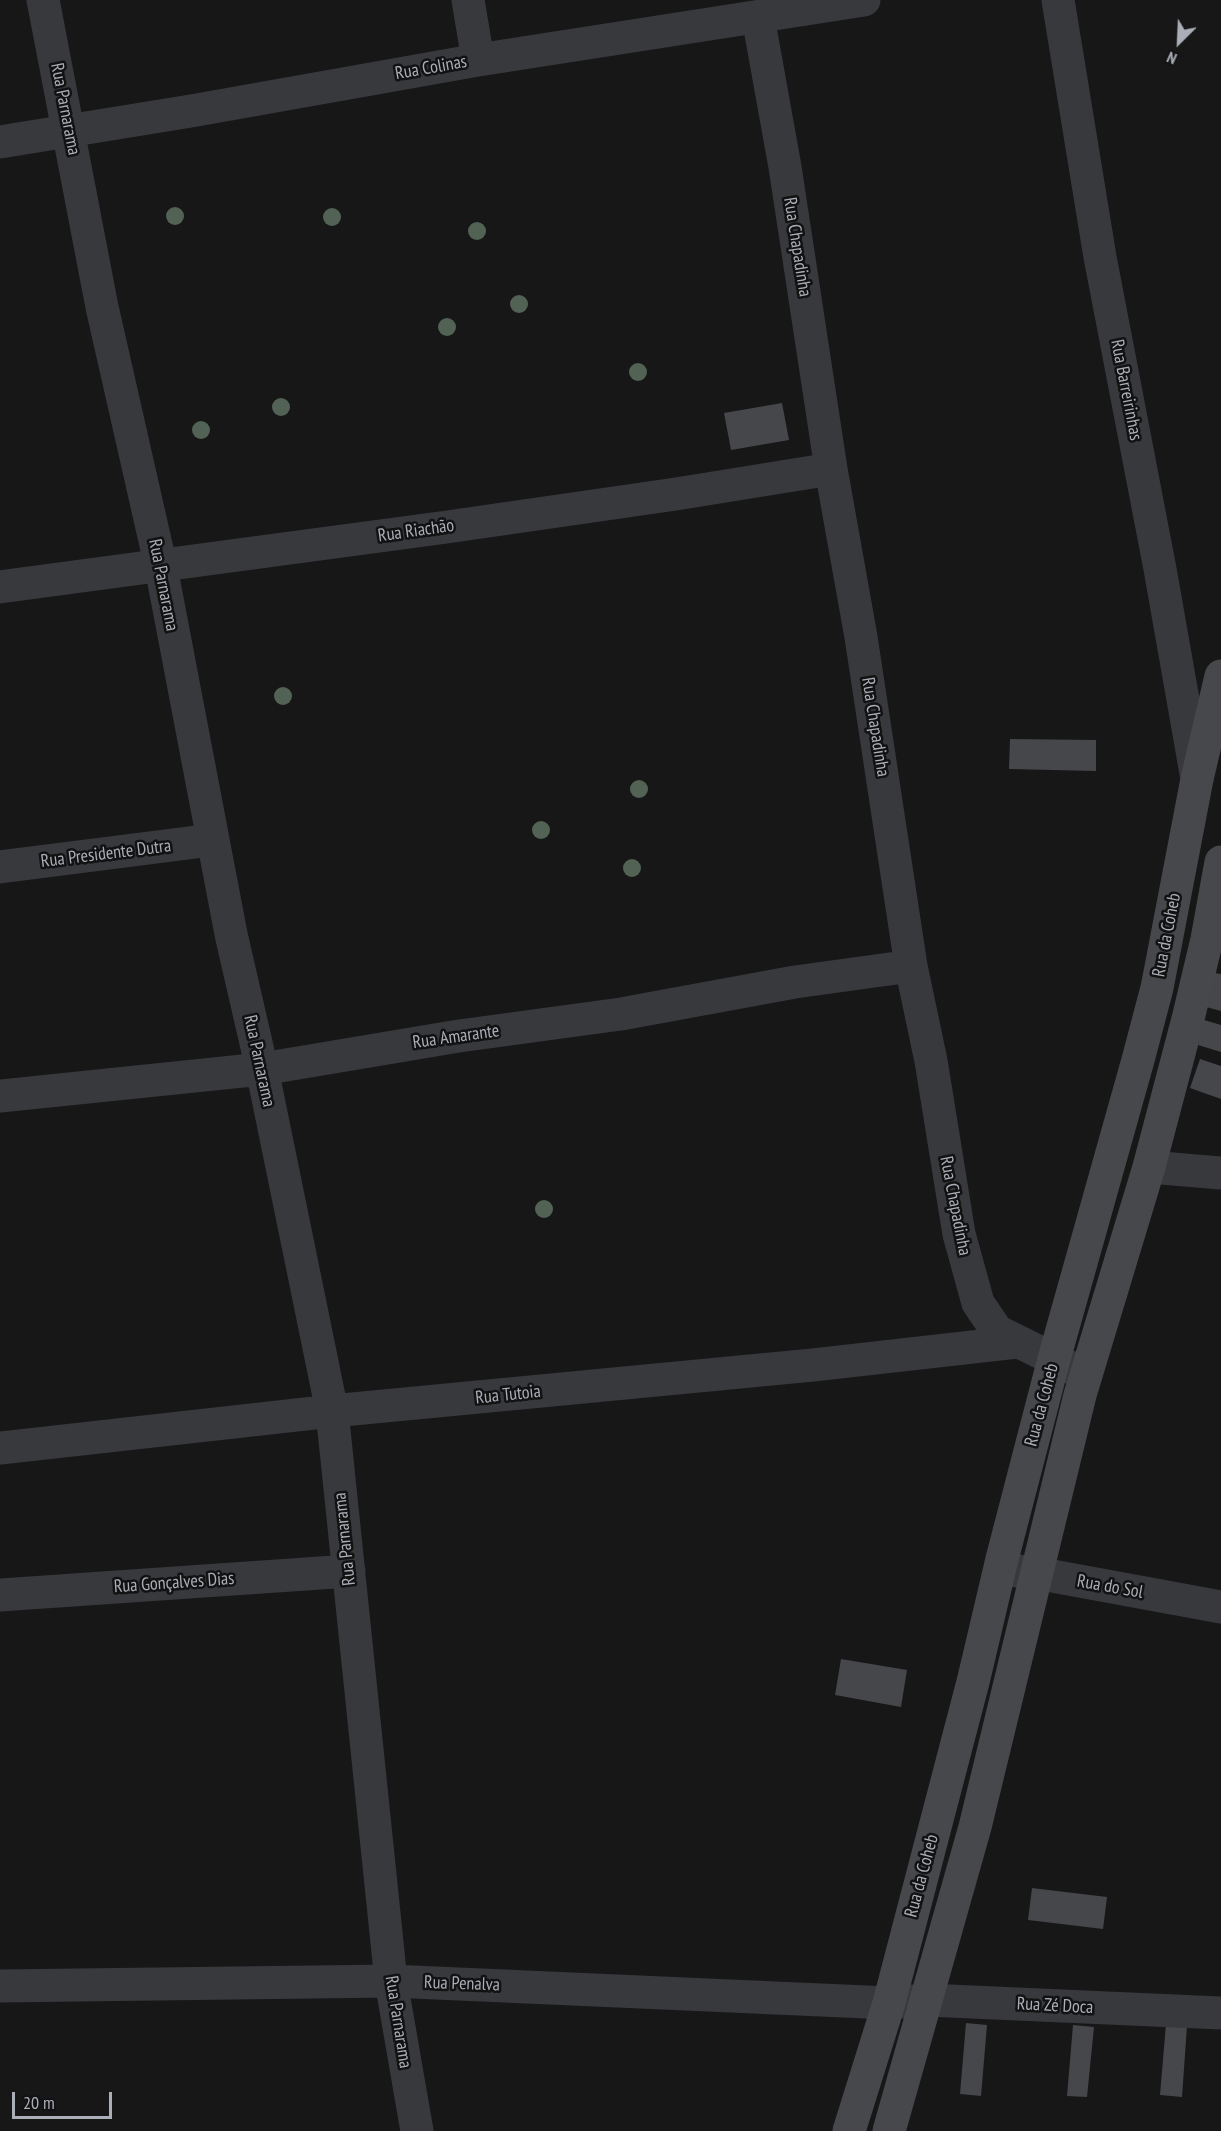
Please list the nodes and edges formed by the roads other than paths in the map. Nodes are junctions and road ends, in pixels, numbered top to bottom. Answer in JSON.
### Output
{"nodes":[{"id":1,"x":43,"y":0,"type":"edge"},
{"id":2,"x":468,"y":0,"type":"edge"},
{"id":3,"x":864,"y":0,"type":"edge"},
{"id":4,"x":1058,"y":0,"type":"edge"},
{"id":5,"x":758,"y":17,"type":"junction"},
{"id":6,"x":478,"y":60,"type":"junction"},
{"id":7,"x":69,"y":131,"type":"junction"},
{"id":8,"x":0,"y":142,"type":"edge"},
{"id":9,"x":831,"y":469,"type":"junction"},
{"id":10,"x":161,"y":567,"type":"junction"},
{"id":11,"x":0,"y":587,"type":"edge"},
{"id":12,"x":1221,"y":676,"type":"edge"},
{"id":13,"x":1197,"y":779,"type":"junction"},
{"id":14,"x":212,"y":840,"type":"junction"},
{"id":15,"x":1221,"y":862,"type":"edge"},
{"id":16,"x":0,"y":867,"type":"edge"},
{"id":17,"x":911,"y":966,"type":"junction"},
{"id":18,"x":262,"y":1069,"type":"junction"},
{"id":19,"x":0,"y":1096,"type":"edge"},
{"id":20,"x":1149,"y":1167,"type":"junction"},
{"id":21,"x":1221,"y":1173,"type":"edge"},
{"id":22,"x":1017,"y":1342,"type":"junction"},
{"id":23,"x":1054,"y":1359,"type":"junction"},
{"id":24,"x":1086,"y":1375,"type":"junction"},
{"id":25,"x":332,"y":1411,"type":"junction"},
{"id":26,"x":0,"y":1448,"type":"edge"},
{"id":27,"x":999,"y":1569,"type":"junction"},
{"id":28,"x":349,"y":1571,"type":"junction"},
{"id":29,"x":1036,"y":1574,"type":"junction"},
{"id":30,"x":0,"y":1595,"type":"edge"},
{"id":31,"x":1221,"y":1608,"type":"edge"},
{"id":32,"x":391,"y":1981,"type":"junction"},
{"id":33,"x":0,"y":1986,"type":"edge"},
{"id":34,"x":927,"y":2000,"type":"junction"},
{"id":35,"x":889,"y":2003,"type":"junction"},
{"id":36,"x":1221,"y":2013,"type":"edge"},
{"id":37,"x":417,"y":2131,"type":"edge"},
{"id":38,"x":849,"y":2131,"type":"edge"},
{"id":39,"x":889,"y":2131,"type":"edge"}],
"edges":[{"from":1,"to":7,"type":"street","name":"Rua Parnarama"},
{"from":2,"to":6,"type":"street"},
{"from":3,"to":5,"type":"street","name":"Rua Colinas"},
{"from":4,"to":13,"type":"street","name":"Rua Barreirinhas"},
{"from":5,"to":6,"type":"street","name":"Rua Colinas"},
{"from":5,"to":9,"type":"street","name":"Rua Chapadinha"},
{"from":6,"to":7,"type":"street","name":"Rua Colinas"},
{"from":7,"to":8,"type":"street","name":"Rua Colinas"},
{"from":7,"to":10,"type":"street","name":"Rua Parnarama"},
{"from":9,"to":10,"type":"street","name":"Rua Riachão"},
{"from":9,"to":17,"type":"street","name":"Rua Chapadinha"},
{"from":10,"to":11,"type":"street","name":"Rua Riachão"},
{"from":10,"to":14,"type":"street","name":"Rua Parnarama"},
{"from":12,"to":13,"type":"street","name":"Rua da Coheb"},
{"from":13,"to":23,"type":"street","name":"Rua da Coheb"},
{"from":14,"to":16,"type":"street","name":"Rua Presidente Dutra"},
{"from":14,"to":18,"type":"street","name":"Rua Parnarama"},
{"from":15,"to":20,"type":"street","name":"Rua da Coheb"},
{"from":17,"to":18,"type":"street","name":"Rua Amarante"},
{"from":17,"to":22,"type":"street","name":"Rua Chapadinha"},
{"from":18,"to":19,"type":"street","name":"Rua Amarante"},
{"from":18,"to":25,"type":"street","name":"Rua Parnarama"},
{"from":20,"to":21,"type":"street"},
{"from":20,"to":24,"type":"street","name":"Rua da Coheb"},
{"from":22,"to":23,"type":"street","name":"Rua Chapadinha"},
{"from":22,"to":25,"type":"street","name":"Rua Tutoia"},
{"from":23,"to":24,"type":"street","name":"Rua Chapadinha"},
{"from":23,"to":27,"type":"street","name":"Rua da Coheb"},
{"from":24,"to":29,"type":"street","name":"Rua da Coheb"},
{"from":25,"to":26,"type":"street","name":"Rua Tutoia"},
{"from":25,"to":28,"type":"street","name":"Rua Parnarama"},
{"from":27,"to":29,"type":"street","name":"Rua do Sol"},
{"from":27,"to":35,"type":"street","name":"Rua da Coheb"},
{"from":28,"to":30,"type":"street","name":"Rua Gonçalves Dias"},
{"from":28,"to":32,"type":"street","name":"Rua Parnarama"},
{"from":29,"to":31,"type":"street","name":"Rua do Sol"},
{"from":29,"to":34,"type":"street","name":"Rua da Coheb"},
{"from":32,"to":33,"type":"street","name":"Rua Penalva"},
{"from":32,"to":35,"type":"street","name":"Rua Penalva"},
{"from":32,"to":37,"type":"street","name":"Rua Parnarama"},
{"from":34,"to":35,"type":"street","name":"Rua Zé Doca"},
{"from":34,"to":36,"type":"street","name":"Rua Zé Doca"},
{"from":34,"to":39,"type":"street","name":"Rua da Coheb"},
{"from":35,"to":38,"type":"street","name":"Rua da Coheb"}]}
